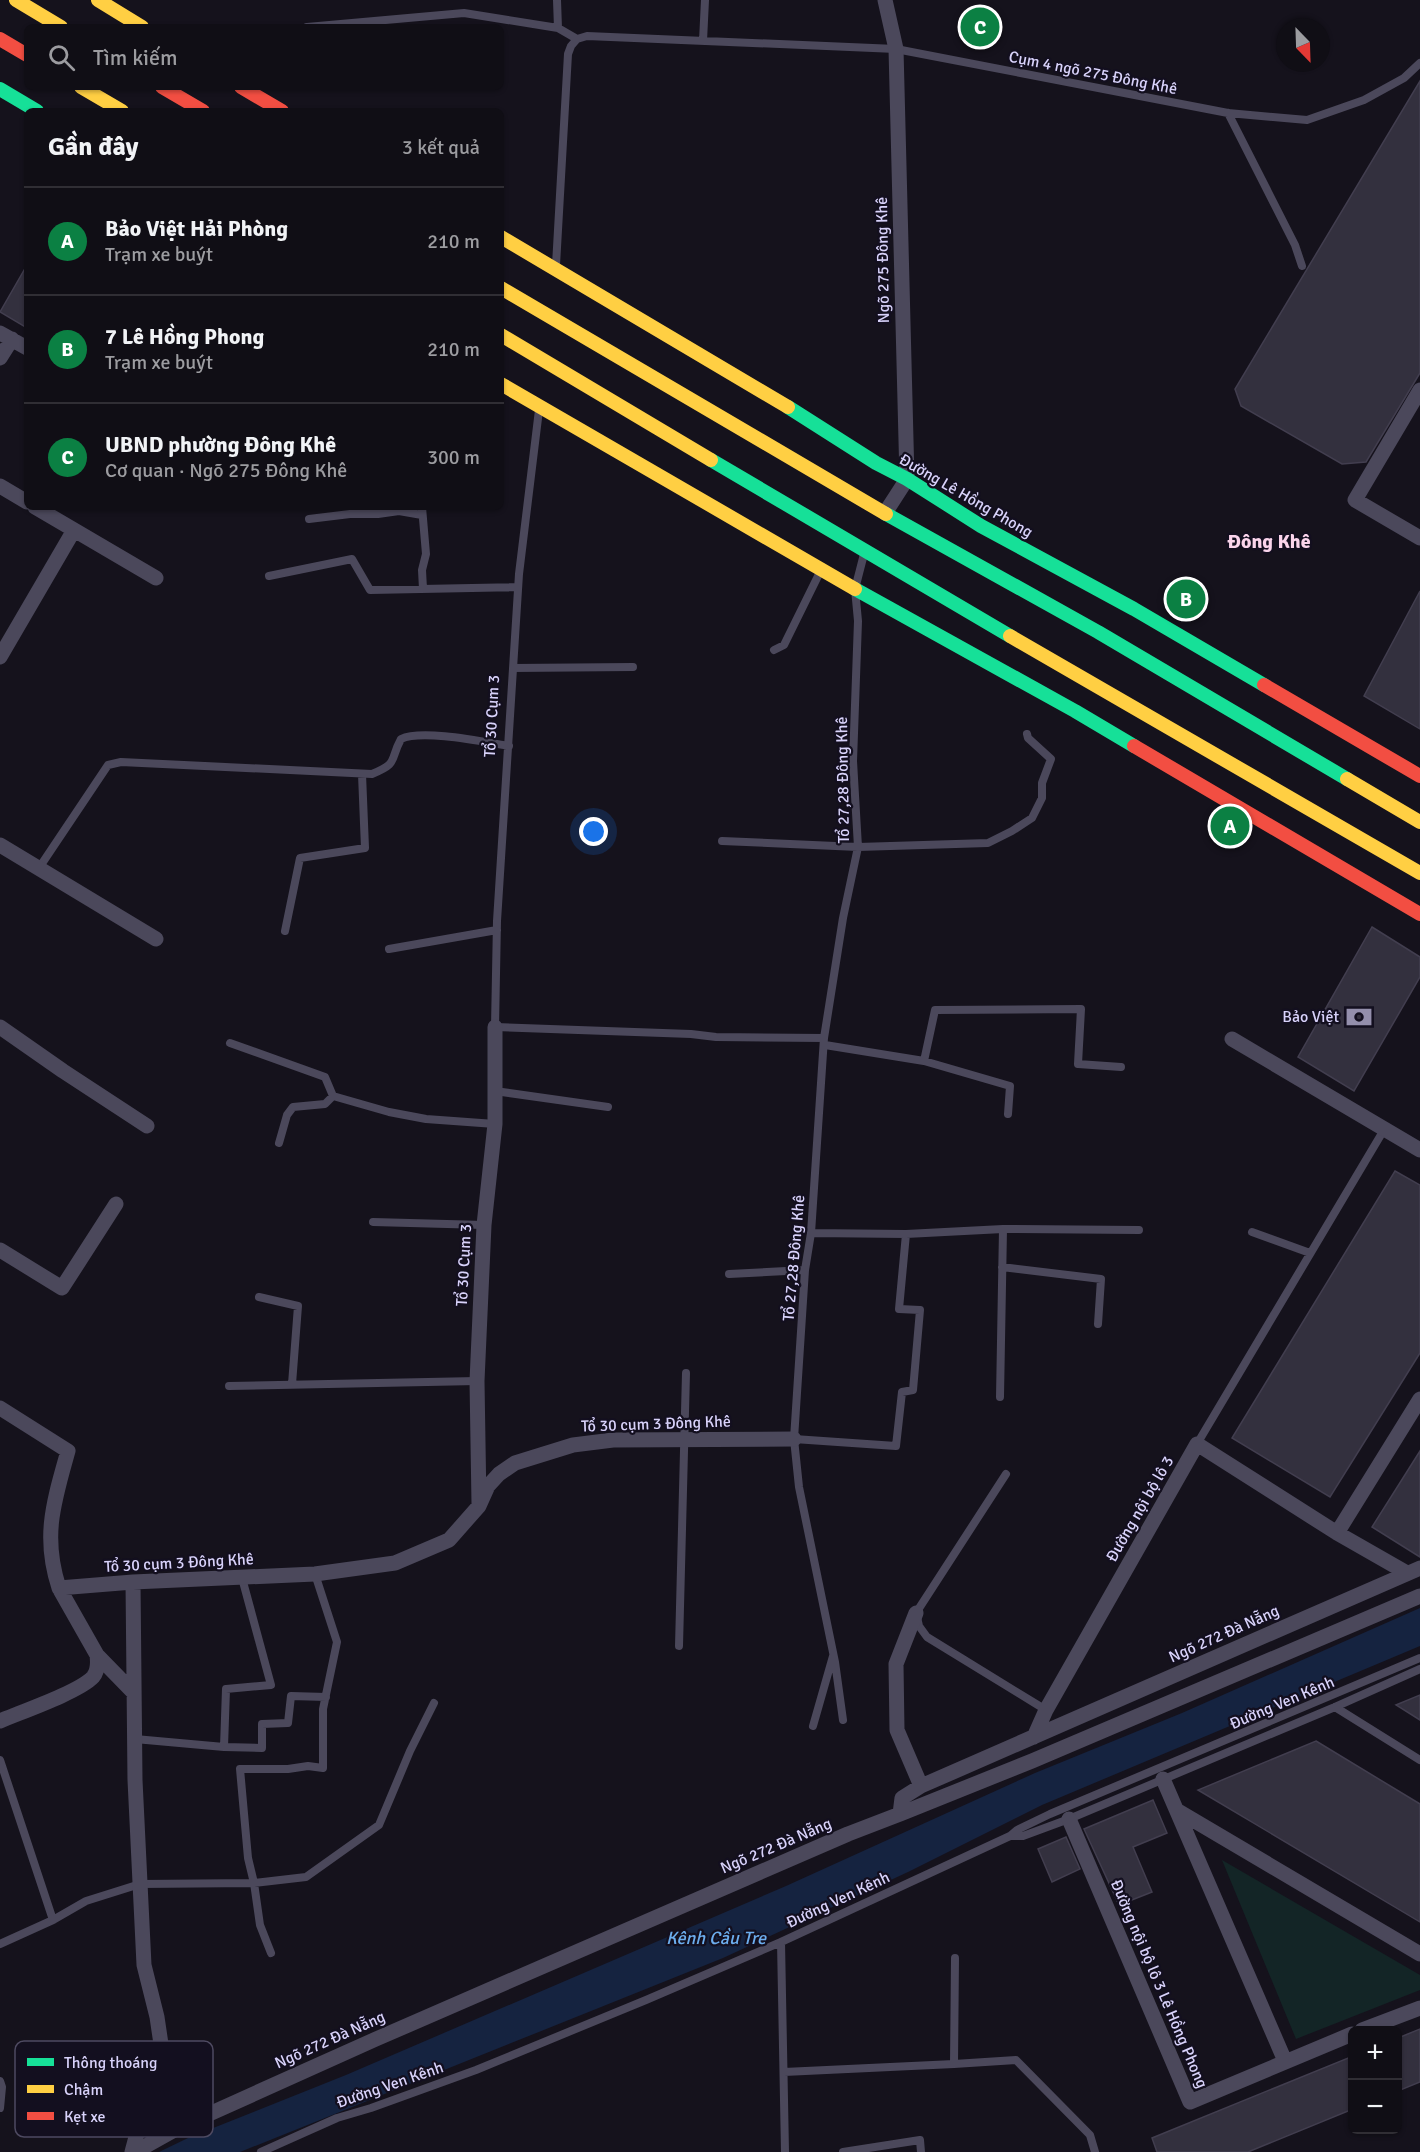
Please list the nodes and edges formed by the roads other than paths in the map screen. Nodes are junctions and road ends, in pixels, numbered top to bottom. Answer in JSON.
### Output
{"nodes":[{"id":1,"x":15,"y":0,"type":"edge"},
{"id":2,"x":98,"y":0,"type":"edge"},
{"id":3,"x":557,"y":0,"type":"edge"},
{"id":4,"x":705,"y":0,"type":"edge"},
{"id":5,"x":885,"y":0,"type":"edge"},
{"id":6,"x":56,"y":24,"type":"edge"},
{"id":7,"x":137,"y":24,"type":"edge"},
{"id":8,"x":341,"y":24,"type":"edge"},
{"id":9,"x":558,"y":28,"type":"junction"},
{"id":10,"x":0,"y":39,"type":"edge"},
{"id":11,"x":577,"y":39,"type":"junction"},
{"id":12,"x":703,"y":41,"type":"junction"},
{"id":13,"x":896,"y":49,"type":"junction"},
{"id":14,"x":24,"y":53,"type":"edge"},
{"id":15,"x":1420,"y":63,"type":"edge"},
{"id":16,"x":0,"y":90,"type":"edge"},
{"id":17,"x":86,"y":90,"type":"edge"},
{"id":18,"x":167,"y":90,"type":"edge"},
{"id":19,"x":246,"y":90,"type":"edge"},
{"id":20,"x":32,"y":108,"type":"edge"},
{"id":21,"x":117,"y":108,"type":"edge"},
{"id":22,"x":198,"y":108,"type":"edge"},
{"id":23,"x":277,"y":108,"type":"edge"},
{"id":24,"x":1228,"y":113,"type":"junction"},
{"id":25,"x":504,"y":239,"type":"edge"},
{"id":26,"x":1302,"y":266,"type":"dead end"},
{"id":27,"x":556,"y":269,"type":"junction"},
{"id":28,"x":504,"y":290,"type":"edge"},
{"id":29,"x":6,"y":336,"type":"edge"},
{"id":30,"x":504,"y":337,"type":"edge"},
{"id":31,"x":24,"y":346,"type":"edge"},
{"id":32,"x":0,"y":358,"type":"edge"},
{"id":33,"x":504,"y":386,"type":"edge"},
{"id":34,"x":1420,"y":390,"type":"edge"},
{"id":35,"x":540,"y":407,"type":"junction"},
{"id":36,"x":907,"y":479,"type":"junction"},
{"id":37,"x":0,"y":486,"type":"edge"},
{"id":38,"x":24,"y":500,"type":"edge"},
{"id":39,"x":40,"y":510,"type":"edge"},
{"id":40,"x":422,"y":511,"type":"edge"},
{"id":41,"x":885,"y":513,"type":"junction"},
{"id":42,"x":309,"y":519,"type":"dead end"},
{"id":43,"x":74,"y":530,"type":"junction"},
{"id":44,"x":1420,"y":538,"type":"edge"},
{"id":45,"x":865,"y":550,"type":"junction"},
{"id":46,"x":821,"y":571,"type":"junction"},
{"id":47,"x":269,"y":576,"type":"dead end"},
{"id":48,"x":156,"y":578,"type":"dead end"},
{"id":49,"x":518,"y":587,"type":"junction"},
{"id":50,"x":423,"y":589,"type":"junction"},
{"id":51,"x":855,"y":589,"type":"junction"},
{"id":52,"x":774,"y":650,"type":"dead end"},
{"id":53,"x":0,"y":657,"type":"edge"},
{"id":54,"x":513,"y":668,"type":"junction"},
{"id":55,"x":633,"y":668,"type":"dead end"},
{"id":56,"x":1027,"y":735,"type":"dead end"},
{"id":57,"x":509,"y":746,"type":"junction"},
{"id":58,"x":363,"y":774,"type":"junction"},
{"id":59,"x":1420,"y":776,"type":"edge"},
{"id":60,"x":1420,"y":822,"type":"edge"},
{"id":61,"x":722,"y":841,"type":"dead end"},
{"id":62,"x":0,"y":845,"type":"edge"},
{"id":63,"x":858,"y":847,"type":"junction"},
{"id":64,"x":39,"y":868,"type":"junction"},
{"id":65,"x":1420,"y":873,"type":"edge"},
{"id":66,"x":1420,"y":914,"type":"edge"},
{"id":67,"x":497,"y":930,"type":"junction"},
{"id":68,"x":285,"y":931,"type":"dead end"},
{"id":69,"x":156,"y":939,"type":"dead end"},
{"id":70,"x":389,"y":949,"type":"dead end"},
{"id":71,"x":0,"y":1027,"type":"edge"},
{"id":72,"x":495,"y":1028,"type":"junction"},
{"id":73,"x":1232,"y":1039,"type":"dead end"},
{"id":74,"x":824,"y":1041,"type":"junction"},
{"id":75,"x":230,"y":1043,"type":"dead end"},
{"id":76,"x":924,"y":1061,"type":"junction"},
{"id":77,"x":1121,"y":1066,"type":"dead end"},
{"id":78,"x":495,"y":1091,"type":"junction"},
{"id":79,"x":333,"y":1096,"type":"junction"},
{"id":80,"x":608,"y":1107,"type":"dead end"},
{"id":81,"x":1008,"y":1114,"type":"dead end"},
{"id":82,"x":495,"y":1124,"type":"junction"},
{"id":83,"x":147,"y":1126,"type":"dead end"},
{"id":84,"x":1385,"y":1128,"type":"junction"},
{"id":85,"x":279,"y":1143,"type":"dead end"},
{"id":86,"x":1420,"y":1150,"type":"edge"},
{"id":87,"x":116,"y":1204,"type":"dead end"},
{"id":88,"x":373,"y":1222,"type":"dead end"},
{"id":89,"x":484,"y":1225,"type":"junction"},
{"id":90,"x":1003,"y":1229,"type":"junction"},
{"id":91,"x":1139,"y":1230,"type":"dead end"},
{"id":92,"x":1252,"y":1232,"type":"dead end"},
{"id":93,"x":811,"y":1233,"type":"junction"},
{"id":94,"x":906,"y":1234,"type":"junction"},
{"id":95,"x":0,"y":1250,"type":"edge"},
{"id":96,"x":1310,"y":1253,"type":"junction"},
{"id":97,"x":1002,"y":1267,"type":"junction"},
{"id":98,"x":805,"y":1270,"type":"junction"},
{"id":99,"x":729,"y":1274,"type":"dead end"},
{"id":100,"x":260,"y":1297,"type":"dead end"},
{"id":101,"x":1098,"y":1323,"type":"dead end"},
{"id":102,"x":686,"y":1373,"type":"dead end"},
{"id":103,"x":477,"y":1381,"type":"junction"},
{"id":104,"x":292,"y":1384,"type":"junction"},
{"id":105,"x":229,"y":1386,"type":"dead end"},
{"id":106,"x":1000,"y":1397,"type":"dead end"},
{"id":107,"x":1420,"y":1399,"type":"edge"},
{"id":108,"x":0,"y":1408,"type":"edge"},
{"id":109,"x":684,"y":1439,"type":"junction"},
{"id":110,"x":794,"y":1439,"type":"junction"},
{"id":111,"x":1197,"y":1444,"type":"junction"},
{"id":112,"x":1006,"y":1474,"type":"dead end"},
{"id":113,"x":479,"y":1506,"type":"junction"},
{"id":114,"x":1337,"y":1533,"type":"junction"},
{"id":115,"x":1413,"y":1571,"type":"edge"},
{"id":116,"x":315,"y":1574,"type":"junction"},
{"id":117,"x":242,"y":1578,"type":"junction"},
{"id":118,"x":133,"y":1582,"type":"junction"},
{"id":119,"x":59,"y":1588,"type":"junction"},
{"id":120,"x":1420,"y":1596,"type":"edge"},
{"id":121,"x":916,"y":1613,"type":"junction"},
{"id":122,"x":679,"y":1646,"type":"dead end"},
{"id":123,"x":834,"y":1654,"type":"junction"},
{"id":124,"x":96,"y":1655,"type":"junction"},
{"id":125,"x":1420,"y":1658,"type":"edge"},
{"id":126,"x":1420,"y":1669,"type":"edge"},
{"id":127,"x":133,"y":1692,"type":"junction"},
{"id":128,"x":326,"y":1697,"type":"junction"},
{"id":129,"x":434,"y":1703,"type":"dead end"},
{"id":130,"x":1335,"y":1707,"type":"junction"},
{"id":131,"x":1046,"y":1710,"type":"junction"},
{"id":132,"x":843,"y":1720,"type":"dead end"},
{"id":133,"x":0,"y":1721,"type":"edge"},
{"id":134,"x":813,"y":1726,"type":"dead end"},
{"id":135,"x":1034,"y":1737,"type":"junction"},
{"id":136,"x":134,"y":1738,"type":"junction"},
{"id":137,"x":224,"y":1747,"type":"junction"},
{"id":138,"x":0,"y":1760,"type":"edge"},
{"id":139,"x":1420,"y":1760,"type":"edge"},
{"id":140,"x":1163,"y":1779,"type":"junction"},
{"id":141,"x":921,"y":1786,"type":"junction"},
{"id":142,"x":1178,"y":1811,"type":"junction"},
{"id":143,"x":900,"y":1814,"type":"junction"},
{"id":144,"x":1069,"y":1819,"type":"junction"},
{"id":145,"x":1010,"y":1836,"type":"junction"},
{"id":146,"x":254,"y":1883,"type":"junction"},
{"id":147,"x":140,"y":1884,"type":"junction"},
{"id":148,"x":53,"y":1920,"type":"junction"},
{"id":149,"x":781,"y":1942,"type":"junction"},
{"id":150,"x":0,"y":1944,"type":"edge"},
{"id":151,"x":271,"y":1953,"type":"dead end"},
{"id":152,"x":1420,"y":1954,"type":"edge"},
{"id":153,"x":955,"y":1958,"type":"dead end"},
{"id":154,"x":1420,"y":2008,"type":"edge"},
{"id":155,"x":1375,"y":2026,"type":"edge"},
{"id":156,"x":1348,"y":2036,"type":"edge"},
{"id":157,"x":161,"y":2041,"type":"edge"},
{"id":158,"x":1285,"y":2061,"type":"junction"},
{"id":159,"x":954,"y":2064,"type":"junction"},
{"id":160,"x":784,"y":2072,"type":"junction"},
{"id":161,"x":0,"y":2081,"type":"edge"},
{"id":162,"x":0,"y":2108,"type":"edge"},
{"id":163,"x":213,"y":2112,"type":"edge"},
{"id":164,"x":137,"y":2137,"type":"edge"},
{"id":165,"x":161,"y":2137,"type":"edge"},
{"id":166,"x":133,"y":2152,"type":"edge"},
{"id":167,"x":261,"y":2152,"type":"edge"},
{"id":168,"x":785,"y":2152,"type":"edge"},
{"id":169,"x":843,"y":2152,"type":"edge"},
{"id":170,"x":921,"y":2152,"type":"edge"},
{"id":171,"x":1095,"y":2152,"type":"edge"}],
"edges":[{"from":1,"to":6,"type":"main road"},
{"from":2,"to":7,"type":"main road"},
{"from":3,"to":9,"type":"lane"},
{"from":4,"to":12,"type":"lane"},
{"from":5,"to":13,"type":"street","name":"Ngõ 275 Đông Khê"},
{"from":8,"to":9,"type":"lane"},
{"from":9,"to":11,"type":"lane"},
{"from":10,"to":14,"type":"main road"},
{"from":11,"to":12,"type":"lane","name":"Cụm 4 ngõ 275 Đông Khê"},
{"from":11,"to":27,"type":"lane"},
{"from":12,"to":13,"type":"lane","name":"Cụm 4 ngõ 275 Đông Khê"},
{"from":13,"to":24,"type":"lane","name":"Cụm 4 ngõ 275 Đông Khê"},
{"from":13,"to":36,"type":"street","name":"Ngõ 275 Đông Khê"},
{"from":15,"to":24,"type":"lane","name":"Cụm 4 ngõ 275 Đông Khê"},
{"from":16,"to":20,"type":"main road"},
{"from":17,"to":21,"type":"main road"},
{"from":18,"to":22,"type":"main road"},
{"from":19,"to":23,"type":"main road"},
{"from":24,"to":26,"type":"lane"},
{"from":25,"to":27,"type":"main road","name":"Đường Lê Hồng Phong"},
{"from":27,"to":36,"type":"main road","name":"Đường Lê Hồng Phong"},
{"from":28,"to":41,"type":"main road"},
{"from":29,"to":31,"type":"street"},
{"from":29,"to":32,"type":"street"},
{"from":30,"to":45,"type":"main road"},
{"from":33,"to":35,"type":"main road"},
{"from":34,"to":44,"type":"street"},
{"from":35,"to":46,"type":"main road"},
{"from":35,"to":49,"type":"lane","name":"Tổ 30 Cụm 3"},
{"from":36,"to":41,"type":"street"},
{"from":36,"to":59,"type":"main road","name":"Đường Lê Hồng Phong"},
{"from":37,"to":38,"type":"street"},
{"from":39,"to":43,"type":"street"},
{"from":40,"to":42,"type":"lane"},
{"from":40,"to":50,"type":"lane"},
{"from":41,"to":60,"type":"main road"},
{"from":43,"to":48,"type":"street"},
{"from":43,"to":53,"type":"street"},
{"from":45,"to":51,"type":"lane","name":"Tổ 27,28 Đông Khê"},
{"from":45,"to":65,"type":"main road"},
{"from":46,"to":51,"type":"main road"},
{"from":46,"to":52,"type":"lane"},
{"from":47,"to":50,"type":"lane"},
{"from":49,"to":50,"type":"lane"},
{"from":49,"to":54,"type":"lane","name":"Tổ 30 Cụm 3"},
{"from":51,"to":63,"type":"lane","name":"Tổ 27,28 Đông Khê"},
{"from":51,"to":66,"type":"main road"},
{"from":54,"to":55,"type":"lane"},
{"from":54,"to":57,"type":"lane","name":"Tổ 30 Cụm 3"},
{"from":56,"to":63,"type":"lane"},
{"from":57,"to":58,"type":"lane"},
{"from":57,"to":67,"type":"lane","name":"Tổ 30 Cụm 3"},
{"from":58,"to":64,"type":"lane"},
{"from":58,"to":68,"type":"lane"},
{"from":61,"to":63,"type":"lane"},
{"from":62,"to":64,"type":"street"},
{"from":63,"to":74,"type":"lane","name":"Tổ 27,28 Đông Khê"},
{"from":64,"to":69,"type":"street"},
{"from":67,"to":70,"type":"lane"},
{"from":67,"to":72,"type":"lane","name":"Tổ 30 Cụm 3"},
{"from":71,"to":83,"type":"street"},
{"from":72,"to":74,"type":"lane"},
{"from":72,"to":78,"type":"street","name":"Tổ 30 Cụm 3"},
{"from":73,"to":84,"type":"street"},
{"from":74,"to":76,"type":"lane"},
{"from":74,"to":93,"type":"lane","name":"Tổ 27,28 Đông Khê"},
{"from":75,"to":79,"type":"lane"},
{"from":76,"to":77,"type":"lane"},
{"from":76,"to":81,"type":"lane"},
{"from":78,"to":80,"type":"lane"},
{"from":78,"to":82,"type":"street","name":"Tổ 30 Cụm 3"},
{"from":79,"to":82,"type":"lane"},
{"from":79,"to":85,"type":"lane"},
{"from":82,"to":89,"type":"street","name":"Tổ 30 Cụm 3"},
{"from":84,"to":86,"type":"street"},
{"from":84,"to":96,"type":"lane"},
{"from":87,"to":95,"type":"street"},
{"from":88,"to":89,"type":"lane"},
{"from":89,"to":103,"type":"street","name":"Tổ 30 Cụm 3"},
{"from":90,"to":91,"type":"lane"},
{"from":90,"to":94,"type":"lane"},
{"from":90,"to":97,"type":"lane"},
{"from":92,"to":96,"type":"lane"},
{"from":93,"to":94,"type":"lane"},
{"from":93,"to":98,"type":"lane","name":"Tổ 27,28 Đông Khê"},
{"from":94,"to":110,"type":"lane"},
{"from":96,"to":111,"type":"lane"},
{"from":97,"to":101,"type":"lane"},
{"from":97,"to":106,"type":"lane"},
{"from":98,"to":99,"type":"lane"},
{"from":98,"to":110,"type":"lane","name":"Tổ 27,28 Đông Khê"},
{"from":100,"to":104,"type":"lane"},
{"from":102,"to":109,"type":"lane"},
{"from":103,"to":104,"type":"lane"},
{"from":103,"to":113,"type":"street","name":"Tổ 30 Cụm 3"},
{"from":104,"to":105,"type":"lane"},
{"from":107,"to":114,"type":"street"},
{"from":108,"to":119,"type":"street"},
{"from":109,"to":110,"type":"street","name":"Tổ 30 cụm 3 Đông Khê"},
{"from":109,"to":113,"type":"street","name":"Tổ 30 cụm 3 Đông Khê"},
{"from":109,"to":122,"type":"lane"},
{"from":110,"to":123,"type":"lane"},
{"from":111,"to":114,"type":"street"},
{"from":111,"to":131,"type":"street","name":"Đường nội bộ lô 3"},
{"from":112,"to":121,"type":"lane"},
{"from":113,"to":116,"type":"street","name":"Tổ 30 cụm 3 Đông Khê"},
{"from":114,"to":115,"type":"street"},
{"from":115,"to":135,"type":"street","name":"Ngõ 272 Đà Nẵng"},
{"from":116,"to":117,"type":"street","name":"Tổ 30 cụm 3 Đông Khê"},
{"from":116,"to":128,"type":"lane"},
{"from":117,"to":118,"type":"street","name":"Tổ 30 cụm 3 Đông Khê"},
{"from":117,"to":137,"type":"lane"},
{"from":118,"to":119,"type":"street","name":"Tổ 30 cụm 3 Đông Khê"},
{"from":118,"to":127,"type":"street"},
{"from":119,"to":124,"type":"street"},
{"from":120,"to":143,"type":"street"},
{"from":121,"to":131,"type":"lane"},
{"from":121,"to":141,"type":"street"},
{"from":123,"to":132,"type":"lane"},
{"from":123,"to":134,"type":"lane"},
{"from":124,"to":127,"type":"street"},
{"from":124,"to":133,"type":"street"},
{"from":125,"to":145,"type":"lane","name":"Đường Ven Kênh"},
{"from":126,"to":130,"type":"lane","name":"Đường Ven Kênh"},
{"from":127,"to":136,"type":"street"},
{"from":128,"to":137,"type":"lane"},
{"from":128,"to":146,"type":"lane"},
{"from":129,"to":146,"type":"lane"},
{"from":130,"to":139,"type":"lane"},
{"from":130,"to":140,"type":"lane","name":"Đường Ven Kênh"},
{"from":131,"to":135,"type":"street","name":"Đường nội bộ lô 3"},
{"from":135,"to":141,"type":"street","name":"Ngõ 272 Đà Nẵng"},
{"from":136,"to":137,"type":"lane"},
{"from":136,"to":147,"type":"street"},
{"from":138,"to":148,"type":"lane"},
{"from":140,"to":142,"type":"street"},
{"from":140,"to":144,"type":"lane","name":"Đường Ven Kênh"},
{"from":141,"to":143,"type":"street","name":"Ngõ 272 Đà Nẵng"},
{"from":142,"to":152,"type":"street"},
{"from":142,"to":158,"type":"street"},
{"from":143,"to":163,"type":"street","name":"Ngõ 272 Đà Nẵng"},
{"from":144,"to":145,"type":"lane","name":"Đường Ven Kênh"},
{"from":144,"to":158,"type":"street","name":"Đường nội bộ lô 3 Lê Hồng Phong"},
{"from":145,"to":149,"type":"lane","name":"Đường Ven Kênh"},
{"from":146,"to":147,"type":"lane"},
{"from":146,"to":151,"type":"lane"},
{"from":147,"to":148,"type":"lane"},
{"from":147,"to":157,"type":"street"},
{"from":148,"to":150,"type":"lane"},
{"from":149,"to":160,"type":"lane"},
{"from":149,"to":167,"type":"lane","name":"Đường Ven Kênh"},
{"from":153,"to":159,"type":"lane"},
{"from":154,"to":155,"type":"street"},
{"from":156,"to":158,"type":"street","name":"Đường nội bộ lô 3 Lê Hồng Phong"},
{"from":159,"to":160,"type":"lane"},
{"from":159,"to":171,"type":"lane"},
{"from":160,"to":168,"type":"lane"},
{"from":161,"to":162,"type":"lane"},
{"from":164,"to":166,"type":"street"},
{"from":165,"to":166,"type":"street","name":"Ngõ 272 Đà Nẵng"},
{"from":169,"to":170,"type":"lane"}]}
